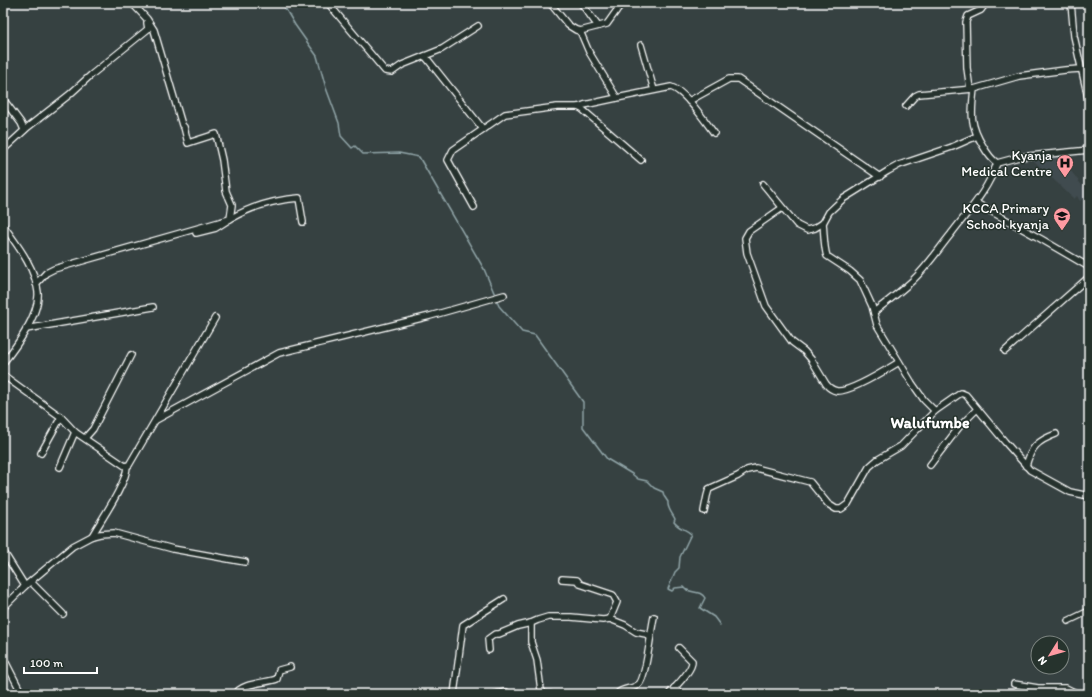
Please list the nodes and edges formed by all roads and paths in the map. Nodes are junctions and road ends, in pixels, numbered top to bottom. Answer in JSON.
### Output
{"nodes":[{"id":1,"x":132,"y":3,"type":"edge"},
{"id":2,"x":328,"y":3,"type":"edge"},
{"id":3,"x":550,"y":3,"type":"edge"},
{"id":4,"x":581,"y":3,"type":"edge"},
{"id":5,"x":622,"y":3,"type":"edge"},
{"id":6,"x":986,"y":3,"type":"edge"},
{"id":7,"x":1072,"y":3,"type":"edge"},
{"id":8,"x":478,"y":26,"type":"dead end"},
{"id":9,"x":598,"y":26,"type":"junction"},
{"id":10,"x":151,"y":30,"type":"junction"},
{"id":11,"x":580,"y":31,"type":"junction"},
{"id":12,"x":641,"y":45,"type":"dead end"},
{"id":13,"x":425,"y":56,"type":"junction"},
{"id":14,"x":1081,"y":69,"type":"junction"},
{"id":15,"x":972,"y":89,"type":"junction"},
{"id":16,"x":654,"y":90,"type":"junction"},
{"id":17,"x":617,"y":98,"type":"junction"},
{"id":18,"x":3,"y":99,"type":"edge"},
{"id":19,"x":689,"y":101,"type":"junction"},
{"id":20,"x":1089,"y":102,"type":"edge"},
{"id":21,"x":906,"y":106,"type":"dead end"},
{"id":22,"x":578,"y":107,"type":"junction"},
{"id":23,"x":483,"y":129,"type":"junction"},
{"id":24,"x":24,"y":130,"type":"junction"},
{"id":25,"x":714,"y":133,"type":"dead end"},
{"id":26,"x":977,"y":136,"type":"junction"},
{"id":27,"x":3,"y":150,"type":"edge"},
{"id":28,"x":1089,"y":150,"type":"edge"},
{"id":29,"x":641,"y":160,"type":"dead end"},
{"id":30,"x":997,"y":163,"type":"junction"},
{"id":31,"x":880,"y":177,"type":"junction"},
{"id":32,"x":763,"y":184,"type":"dead end"},
{"id":33,"x":976,"y":203,"type":"junction"},
{"id":34,"x":474,"y":207,"type":"dead end"},
{"id":35,"x":782,"y":208,"type":"junction"},
{"id":36,"x":230,"y":219,"type":"junction"},
{"id":37,"x":303,"y":222,"type":"dead end"},
{"id":38,"x":823,"y":222,"type":"junction"},
{"id":39,"x":3,"y":225,"type":"edge"},
{"id":40,"x":196,"y":233,"type":"dead end"},
{"id":41,"x":1089,"y":267,"type":"edge"},
{"id":42,"x":1089,"y":277,"type":"edge"},
{"id":43,"x":36,"y":284,"type":"junction"},
{"id":44,"x":504,"y":295,"type":"dead end"},
{"id":45,"x":153,"y":307,"type":"dead end"},
{"id":46,"x":874,"y":312,"type":"junction"},
{"id":47,"x":215,"y":318,"type":"dead end"},
{"id":48,"x":26,"y":329,"type":"junction"},
{"id":49,"x":1006,"y":351,"type":"dead end"},
{"id":50,"x":131,"y":355,"type":"dead end"},
{"id":51,"x":899,"y":362,"type":"junction"},
{"id":52,"x":3,"y":363,"type":"edge"},
{"id":53,"x":3,"y":375,"type":"edge"},
{"id":54,"x":977,"y":409,"type":"junction"},
{"id":55,"x":935,"y":411,"type":"junction"},
{"id":56,"x":61,"y":417,"type":"junction"},
{"id":57,"x":156,"y":420,"type":"junction"},
{"id":58,"x":75,"y":432,"type":"junction"},
{"id":59,"x":1056,"y":434,"type":"dead end"},
{"id":60,"x":85,"y":438,"type":"junction"},
{"id":61,"x":41,"y":453,"type":"dead end"},
{"id":62,"x":930,"y":465,"type":"dead end"},
{"id":63,"x":127,"y":466,"type":"junction"},
{"id":64,"x":1026,"y":466,"type":"junction"},
{"id":65,"x":60,"y":467,"type":"dead end"},
{"id":66,"x":1089,"y":496,"type":"edge"},
{"id":67,"x":704,"y":511,"type":"dead end"},
{"id":68,"x":92,"y":536,"type":"junction"},
{"id":69,"x":3,"y":551,"type":"edge"},
{"id":70,"x":245,"y":562,"type":"dead end"},
{"id":71,"x":562,"y":579,"type":"dead end"},
{"id":72,"x":30,"y":582,"type":"junction"},
{"id":73,"x":25,"y":586,"type":"junction"},
{"id":74,"x":504,"y":599,"type":"dead end"},
{"id":75,"x":3,"y":608,"type":"edge"},
{"id":76,"x":1089,"y":611,"type":"edge"},
{"id":77,"x":63,"y":614,"type":"dead end"},
{"id":78,"x":654,"y":617,"type":"dead end"},
{"id":79,"x":610,"y":619,"type":"junction"},
{"id":80,"x":1068,"y":621,"type":"dead end"},
{"id":81,"x":531,"y":623,"type":"junction"},
{"id":82,"x":650,"y":637,"type":"junction"},
{"id":83,"x":679,"y":648,"type":"dead end"},
{"id":84,"x":489,"y":650,"type":"dead end"},
{"id":85,"x":3,"y":657,"type":"edge"},
{"id":86,"x":290,"y":667,"type":"dead end"},
{"id":87,"x":1014,"y":684,"type":"dead end"},
{"id":88,"x":674,"y":688,"type":"junction"},
{"id":89,"x":506,"y":692,"type":"dead end"},
{"id":90,"x":22,"y":694,"type":"edge"},
{"id":91,"x":236,"y":694,"type":"edge"},
{"id":92,"x":454,"y":694,"type":"edge"},
{"id":93,"x":496,"y":694,"type":"edge"},
{"id":94,"x":550,"y":694,"type":"edge"},
{"id":95,"x":617,"y":694,"type":"edge"},
{"id":96,"x":668,"y":694,"type":"edge"},
{"id":97,"x":682,"y":694,"type":"edge"},
{"id":98,"x":1078,"y":694,"type":"edge"}],
"edges":[{"from":1,"to":10,"type":"street"},
{"from":2,"to":13,"type":"street"},
{"from":3,"to":11,"type":"street"},
{"from":4,"to":9,"type":"street"},
{"from":5,"to":9,"type":"street"},
{"from":6,"to":15,"type":"street"},
{"from":7,"to":14,"type":"street"},
{"from":8,"to":13,"type":"street"},
{"from":9,"to":11,"type":"street"},
{"from":10,"to":24,"type":"street"},
{"from":10,"to":36,"type":"street"},
{"from":11,"to":17,"type":"street"},
{"from":12,"to":16,"type":"street"},
{"from":13,"to":23,"type":"street"},
{"from":14,"to":15,"type":"street"},
{"from":14,"to":20,"type":"street"},
{"from":15,"to":21,"type":"street"},
{"from":15,"to":26,"type":"street"},
{"from":16,"to":17,"type":"street"},
{"from":16,"to":19,"type":"street"},
{"from":17,"to":22,"type":"street"},
{"from":18,"to":24,"type":"street"},
{"from":19,"to":25,"type":"street"},
{"from":19,"to":31,"type":"street"},
{"from":22,"to":23,"type":"street"},
{"from":22,"to":29,"type":"street"},
{"from":23,"to":34,"type":"street"},
{"from":24,"to":27,"type":"street"},
{"from":26,"to":30,"type":"street"},
{"from":26,"to":31,"type":"street"},
{"from":28,"to":30,"type":"street"},
{"from":30,"to":33,"type":"street"},
{"from":31,"to":38,"type":"street"},
{"from":32,"to":35,"type":"street"},
{"from":33,"to":41,"type":"street"},
{"from":33,"to":46,"type":"street"},
{"from":35,"to":38,"type":"street"},
{"from":35,"to":51,"type":"street"},
{"from":36,"to":37,"type":"street"},
{"from":36,"to":40,"type":"street"},
{"from":36,"to":43,"type":"street"},
{"from":38,"to":46,"type":"street"},
{"from":39,"to":43,"type":"street"},
{"from":42,"to":49,"type":"street"},
{"from":43,"to":48,"type":"street"},
{"from":44,"to":57,"type":"street"},
{"from":45,"to":48,"type":"street"},
{"from":46,"to":51,"type":"street"},
{"from":47,"to":57,"type":"street"},
{"from":48,"to":52,"type":"street"},
{"from":50,"to":60,"type":"street"},
{"from":51,"to":55,"type":"street"},
{"from":53,"to":56,"type":"street"},
{"from":54,"to":55,"type":"street"},
{"from":54,"to":62,"type":"street"},
{"from":54,"to":64,"type":"street"},
{"from":55,"to":67,"type":"street"},
{"from":56,"to":58,"type":"street"},
{"from":56,"to":61,"type":"street"},
{"from":57,"to":63,"type":"street"},
{"from":58,"to":60,"type":"street"},
{"from":58,"to":65,"type":"street"},
{"from":59,"to":64,"type":"street"},
{"from":60,"to":63,"type":"street"},
{"from":63,"to":68,"type":"street"},
{"from":64,"to":66,"type":"street"},
{"from":68,"to":70,"type":"street"},
{"from":68,"to":72,"type":"street"},
{"from":69,"to":73,"type":"street"},
{"from":71,"to":79,"type":"street"},
{"from":72,"to":73,"type":"street"},
{"from":72,"to":77,"type":"street"},
{"from":73,"to":75,"type":"street"},
{"from":74,"to":92,"type":"street"},
{"from":76,"to":80,"type":"street"},
{"from":78,"to":82,"type":"street"},
{"from":79,"to":81,"type":"street"},
{"from":79,"to":82,"type":"street"},
{"from":81,"to":84,"type":"street"},
{"from":81,"to":94,"type":"street"},
{"from":82,"to":95,"type":"street"},
{"from":83,"to":88,"type":"street"},
{"from":85,"to":90,"type":"street"},
{"from":86,"to":91,"type":"street"},
{"from":87,"to":98,"type":"street"},
{"from":88,"to":96,"type":"street"},
{"from":88,"to":97,"type":"street"},
{"from":89,"to":93,"type":"street"}]}
